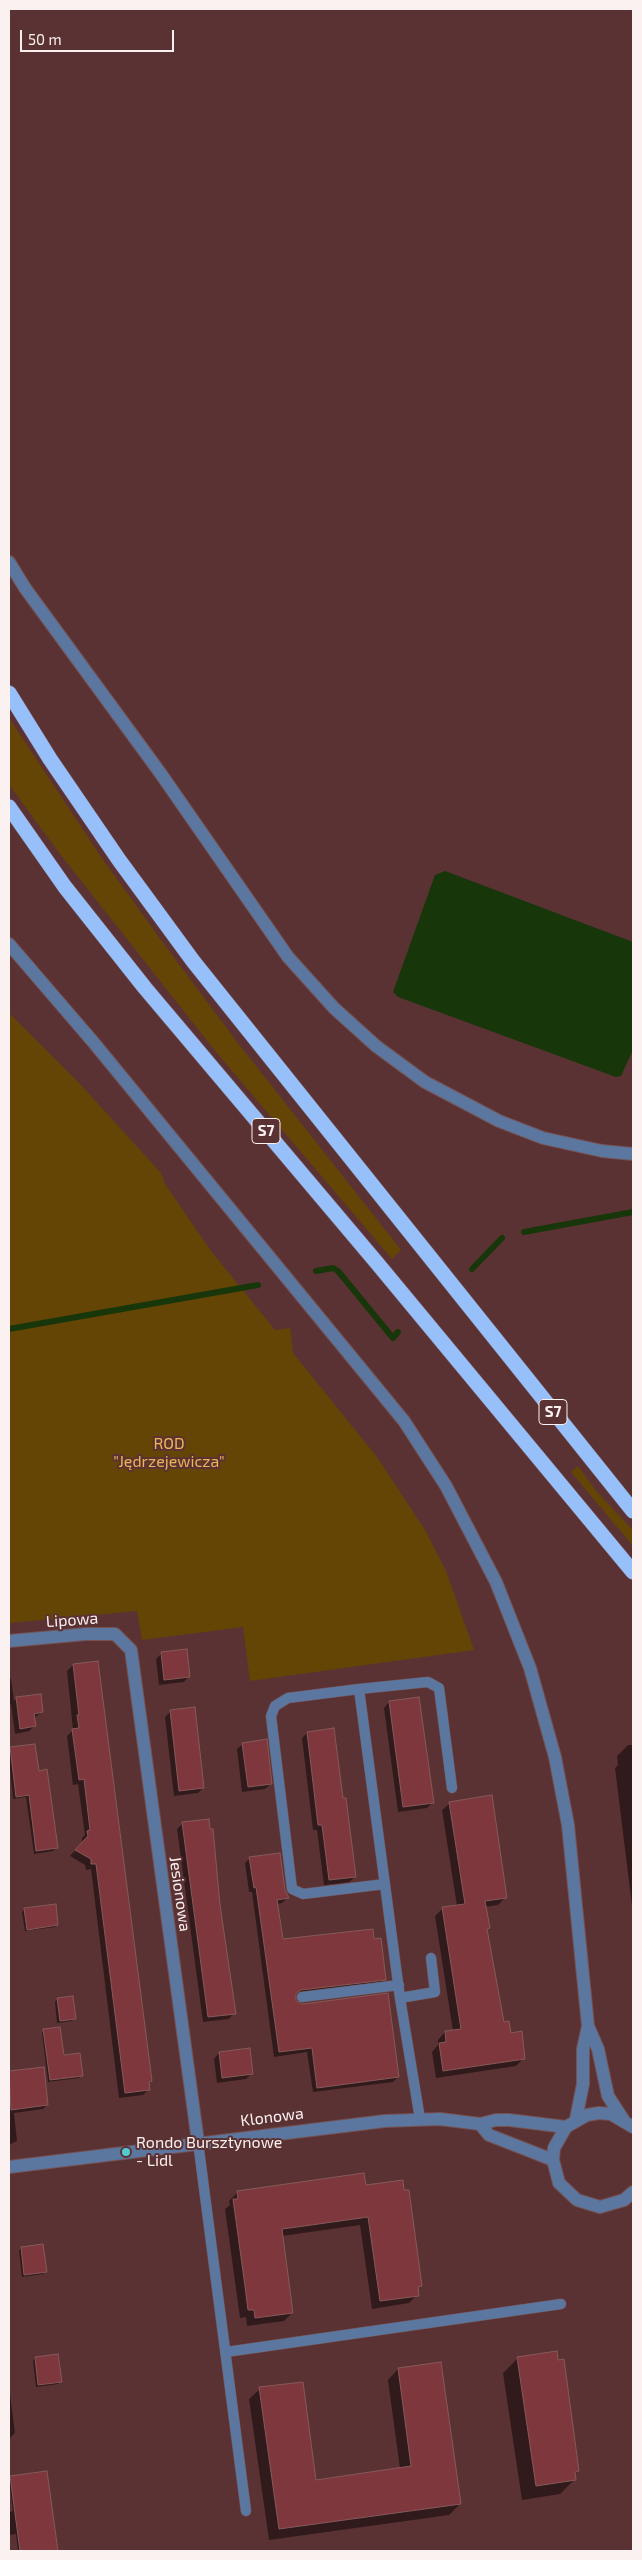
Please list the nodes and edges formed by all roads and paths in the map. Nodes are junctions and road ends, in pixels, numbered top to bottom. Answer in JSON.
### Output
{"nodes":[{"id":1,"x":9,"y":562,"type":"edge"},
{"id":2,"x":9,"y":693,"type":"edge"},
{"id":3,"x":9,"y":807,"type":"edge"},
{"id":4,"x":9,"y":944,"type":"edge"},
{"id":5,"x":633,"y":1154,"type":"edge"},
{"id":6,"x":633,"y":1511,"type":"edge"},
{"id":7,"x":633,"y":1572,"type":"edge"},
{"id":8,"x":9,"y":1641,"type":"edge"},
{"id":9,"x":131,"y":1650,"type":"joint"},
{"id":10,"x":359,"y":1689,"type":"junction"},
{"id":11,"x":452,"y":1788,"type":"dead end"},
{"id":12,"x":385,"y":1884,"type":"junction"},
{"id":13,"x":431,"y":1958,"type":"dead end"},
{"id":14,"x":399,"y":1985,"type":"junction"},
{"id":15,"x":302,"y":1997,"type":"dead end"},
{"id":16,"x":400,"y":1998,"type":"junction"},
{"id":17,"x":588,"y":2026,"type":"junction"},
{"id":18,"x":420,"y":2119,"type":"junction"},
{"id":19,"x":571,"y":2123,"type":"junction"},
{"id":20,"x":628,"y":2123,"type":"edge"},
{"id":21,"x":480,"y":2124,"type":"junction"},
{"id":22,"x":198,"y":2142,"type":"junction"},
{"id":23,"x":553,"y":2160,"type":"junction"},
{"id":24,"x":9,"y":2167,"type":"edge"},
{"id":25,"x":630,"y":2198,"type":"edge"},
{"id":26,"x":561,"y":2304,"type":"dead end"},
{"id":27,"x":226,"y":2352,"type":"junction"},
{"id":28,"x":246,"y":2511,"type":"dead end"}],
"edges":[{"from":1,"to":5,"type":"street"},
{"from":2,"to":6,"type":"highway","number":"S7"},
{"from":3,"to":7,"type":"highway","number":"S7"},
{"from":4,"to":17,"type":"street"},
{"from":8,"to":9,"type":"street","name":"Lipowa"},
{"from":9,"to":22,"type":"street","name":"Jesionowa"},
{"from":10,"to":11,"type":"lane"},
{"from":10,"to":12,"type":"lane"},
{"from":10,"to":12,"type":"lane"},
{"from":12,"to":14,"type":"lane"},
{"from":13,"to":16,"type":"lane"},
{"from":14,"to":15,"type":"lane"},
{"from":14,"to":16,"type":"lane"},
{"from":16,"to":18,"type":"lane"},
{"from":17,"to":19,"type":"street"},
{"from":17,"to":20,"type":"street"},
{"from":18,"to":21,"type":"street","name":"Klonowa"},
{"from":18,"to":22,"type":"street","name":"Klonowa"},
{"from":19,"to":20,"type":"street"},
{"from":19,"to":21,"type":"street","name":"Klonowa"},
{"from":19,"to":23,"type":"street"},
{"from":21,"to":23,"type":"street"},
{"from":22,"to":24,"type":"street","name":"Klonowa"},
{"from":22,"to":27,"type":"lane"},
{"from":23,"to":25,"type":"street"},
{"from":26,"to":27,"type":"lane"},
{"from":27,"to":28,"type":"lane"}]}
